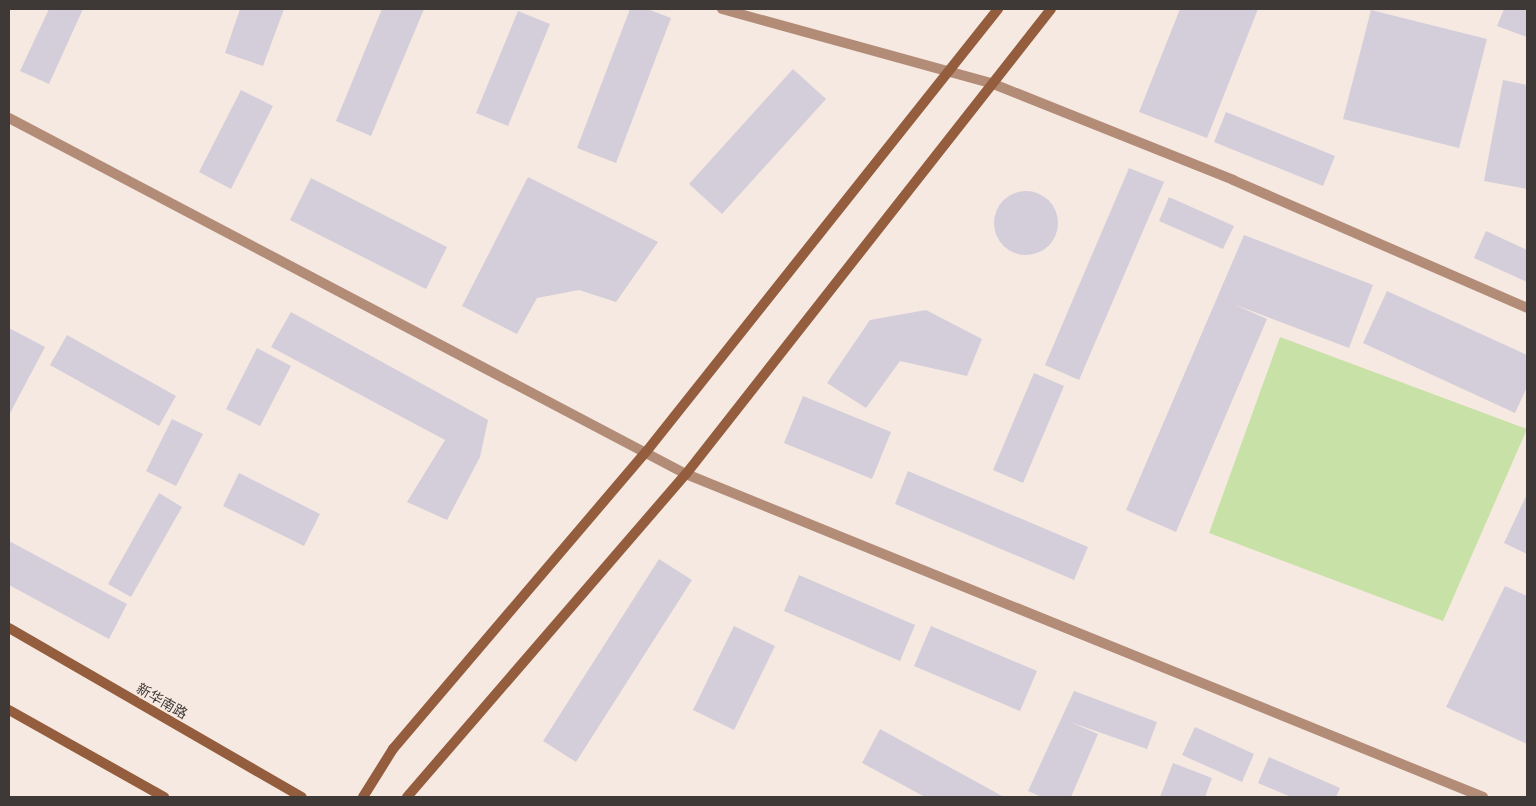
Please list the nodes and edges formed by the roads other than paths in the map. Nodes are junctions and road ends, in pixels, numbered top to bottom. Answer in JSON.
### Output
{"nodes":[{"id":1,"x":722,"y":9,"type":"edge"},
{"id":2,"x":998,"y":9,"type":"edge"},
{"id":3,"x":1051,"y":9,"type":"edge"},
{"id":4,"x":947,"y":70,"type":"junction"},
{"id":5,"x":991,"y":84,"type":"junction"},
{"id":6,"x":9,"y":118,"type":"edge"},
{"id":7,"x":1527,"y":308,"type":"edge"},
{"id":8,"x":646,"y":452,"type":"junction"},
{"id":9,"x":686,"y":474,"type":"junction"},
{"id":10,"x":9,"y":628,"type":"edge"},
{"id":11,"x":9,"y":710,"type":"edge"},
{"id":12,"x":164,"y":797,"type":"edge"},
{"id":13,"x":302,"y":797,"type":"edge"},
{"id":14,"x":364,"y":797,"type":"edge"},
{"id":15,"x":406,"y":797,"type":"edge"},
{"id":16,"x":1483,"y":797,"type":"edge"}],
"edges":[{"from":1,"to":4,"type":"street"},
{"from":2,"to":4,"type":"main road"},
{"from":3,"to":5,"type":"main road"},
{"from":4,"to":5,"type":"street"},
{"from":4,"to":8,"type":"main road"},
{"from":5,"to":7,"type":"street"},
{"from":5,"to":9,"type":"main road"},
{"from":6,"to":8,"type":"street"},
{"from":8,"to":9,"type":"street"},
{"from":8,"to":14,"type":"main road"},
{"from":9,"to":15,"type":"main road"},
{"from":9,"to":16,"type":"street"},
{"from":10,"to":13,"type":"main road","name":"新华南路"},
{"from":11,"to":12,"type":"main road"}]}
